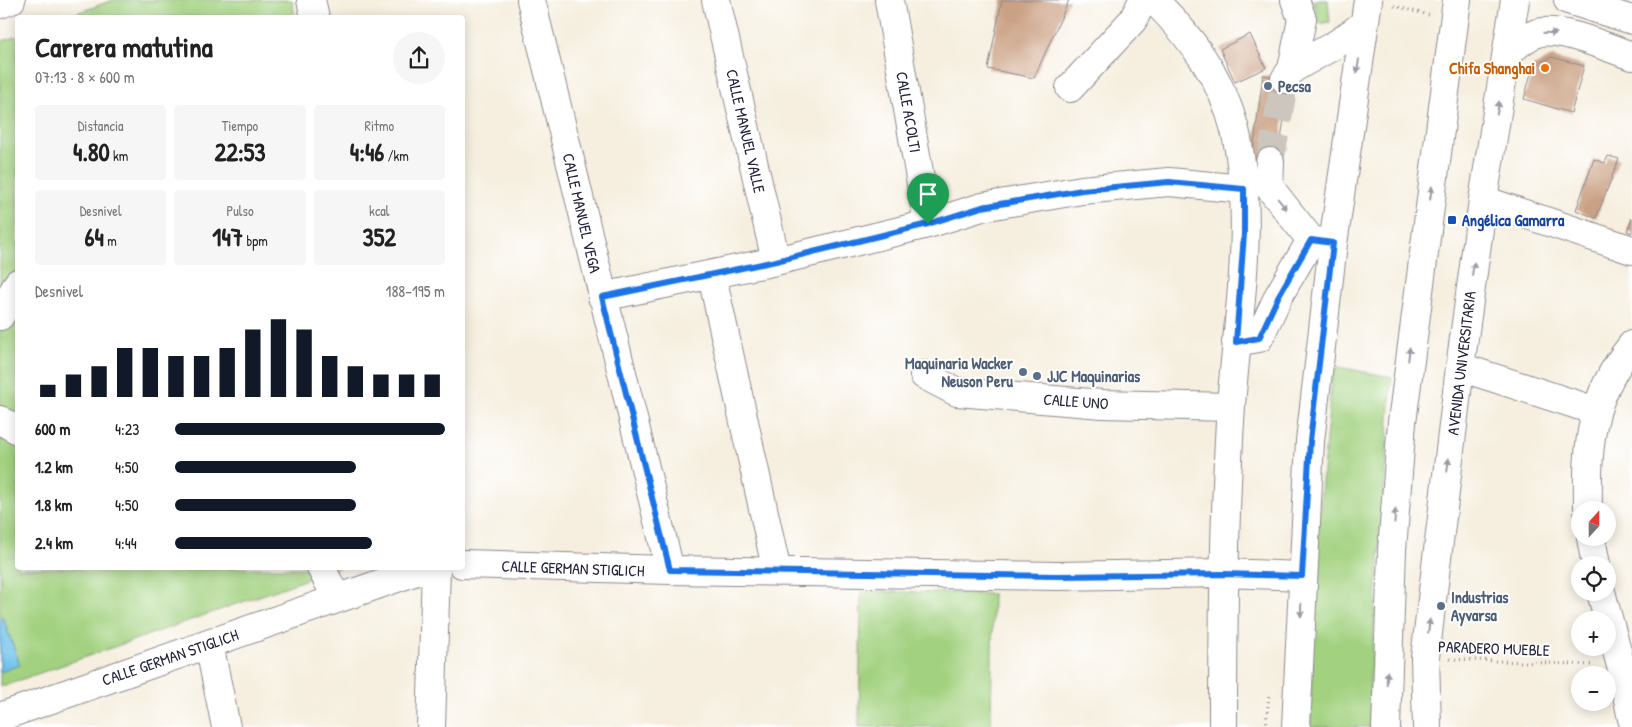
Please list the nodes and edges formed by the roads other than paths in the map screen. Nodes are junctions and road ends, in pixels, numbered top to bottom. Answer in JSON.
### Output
{"nodes":[{"id":1,"x":11,"y":0,"type":"edge"},
{"id":2,"x":311,"y":0,"type":"edge"},
{"id":3,"x":531,"y":0,"type":"edge"},
{"id":4,"x":716,"y":0,"type":"edge"},
{"id":5,"x":889,"y":0,"type":"edge"},
{"id":6,"x":1143,"y":0,"type":"edge"},
{"id":7,"x":1154,"y":0,"type":"edge"},
{"id":8,"x":1294,"y":0,"type":"edge"},
{"id":9,"x":1457,"y":0,"type":"edge"},
{"id":10,"x":1515,"y":0,"type":"edge"},
{"id":11,"x":1568,"y":0,"type":"edge"},
{"id":12,"x":0,"y":4,"type":"edge"},
{"id":13,"x":1366,"y":12,"type":"edge"},
{"id":14,"x":314,"y":15,"type":"edge"},
{"id":15,"x":1632,"y":20,"type":"edge"},
{"id":16,"x":1508,"y":53,"type":"junction"},
{"id":17,"x":1632,"y":56,"type":"edge"},
{"id":18,"x":1070,"y":88,"type":"dead end"},
{"id":19,"x":1270,"y":162,"type":"tunnel mouth"},
{"id":20,"x":1244,"y":189,"type":"junction"},
{"id":21,"x":1483,"y":200,"type":"junction"},
{"id":22,"x":928,"y":224,"type":"junction"},
{"id":23,"x":1322,"y":242,"type":"junction"},
{"id":24,"x":1632,"y":250,"type":"edge"},
{"id":25,"x":776,"y":261,"type":"junction"},
{"id":26,"x":712,"y":276,"type":"junction"},
{"id":27,"x":15,"y":288,"type":"edge"},
{"id":28,"x":602,"y":297,"type":"junction"},
{"id":29,"x":0,"y":316,"type":"edge"},
{"id":30,"x":1236,"y":342,"type":"junction"},
{"id":31,"x":1632,"y":344,"type":"edge"},
{"id":32,"x":1460,"y":367,"type":"junction"},
{"id":33,"x":924,"y":375,"type":"dead end"},
{"id":34,"x":1231,"y":407,"type":"junction"},
{"id":35,"x":1596,"y":411,"type":"junction"},
{"id":36,"x":0,"y":420,"type":"edge"},
{"id":37,"x":15,"y":428,"type":"edge"},
{"id":38,"x":1588,"y":501,"type":"edge"},
{"id":39,"x":465,"y":564,"type":"edge"},
{"id":40,"x":321,"y":570,"type":"edge"},
{"id":41,"x":419,"y":570,"type":"edge"},
{"id":42,"x":436,"y":570,"type":"edge"},
{"id":43,"x":670,"y":570,"type":"junction"},
{"id":44,"x":777,"y":572,"type":"junction"},
{"id":45,"x":1223,"y":574,"type":"junction"},
{"id":46,"x":1302,"y":576,"type":"junction"},
{"id":47,"x":337,"y":598,"type":"junction"},
{"id":48,"x":1603,"y":601,"type":"edge"},
{"id":49,"x":209,"y":644,"type":"junction"},
{"id":50,"x":0,"y":717,"type":"edge"},
{"id":51,"x":1632,"y":719,"type":"edge"},
{"id":52,"x":226,"y":727,"type":"edge"},
{"id":53,"x":431,"y":727,"type":"edge"},
{"id":54,"x":1223,"y":727,"type":"edge"},
{"id":55,"x":1296,"y":727,"type":"edge"},
{"id":56,"x":1386,"y":727,"type":"edge"},
{"id":57,"x":1427,"y":727,"type":"edge"}],
"edges":[{"from":1,"to":12,"type":"street"},
{"from":2,"to":14,"type":"street"},
{"from":3,"to":28,"type":"street","name":"CALLE MANUEL VEGA"},
{"from":4,"to":25,"type":"street","name":"CALLE MANUEL VALLE"},
{"from":5,"to":22,"type":"street","name":"CALLE ACOLTI"},
{"from":6,"to":18,"type":"street"},
{"from":7,"to":20,"type":"street"},
{"from":8,"to":13,"type":"street"},
{"from":56,"to":9,"type":"street","one_way":true},
{"from":10,"to":16,"type":"street","name":"AVENIDA UNIVERSITARIA"},
{"from":11,"to":15,"type":"street"},
{"from":13,"to":23,"type":"street","one_way":true},
{"from":16,"to":17,"type":"street","one_way":true},
{"from":21,"to":16,"type":"street","name":"AVENIDA UNIVERSITARIA","one_way":true},
{"from":19,"to":23,"type":"street","one_way":true},
{"from":20,"to":22,"type":"street"},
{"from":20,"to":30,"type":"street"},
{"from":21,"to":24,"type":"street"},
{"from":32,"to":21,"type":"street","name":"AVENIDA UNIVERSITARIA","one_way":true},
{"from":22,"to":25,"type":"street"},
{"from":23,"to":30,"type":"street"},
{"from":23,"to":46,"type":"street"},
{"from":25,"to":26,"type":"street"},
{"from":26,"to":28,"type":"street"},
{"from":26,"to":44,"type":"street"},
{"from":27,"to":29,"type":"street"},
{"from":28,"to":43,"type":"street","name":"CALLE MANUEL VEGA"},
{"from":30,"to":34,"type":"street"},
{"from":31,"to":35,"type":"street"},
{"from":32,"to":35,"type":"street"},
{"from":57,"to":32,"type":"street","name":"AVENIDA UNIVERSITARIA","one_way":true},
{"from":33,"to":34,"type":"street","name":"CALLE UNO"},
{"from":34,"to":45,"type":"street"},
{"from":35,"to":38,"type":"street"},
{"from":36,"to":37,"type":"street"},
{"from":39,"to":43,"type":"street","name":"CALLE GERMAN STIGLICH"},
{"from":40,"to":47,"type":"street"},
{"from":41,"to":47,"type":"street","name":"CALLE GERMAN STIGLICH"},
{"from":42,"to":53,"type":"street"},
{"from":43,"to":44,"type":"street","name":"CALLE GERMAN STIGLICH"},
{"from":44,"to":45,"type":"street","name":"CALLE GERMAN STIGLICH"},
{"from":45,"to":46,"type":"street","name":"CALLE GERMAN STIGLICH"},
{"from":45,"to":54,"type":"street"},
{"from":46,"to":55,"type":"street","one_way":true},
{"from":47,"to":49,"type":"street","name":"CALLE GERMAN STIGLICH"},
{"from":48,"to":51,"type":"street"},
{"from":49,"to":50,"type":"street","name":"CALLE GERMAN STIGLICH"},
{"from":49,"to":52,"type":"street"}]}
